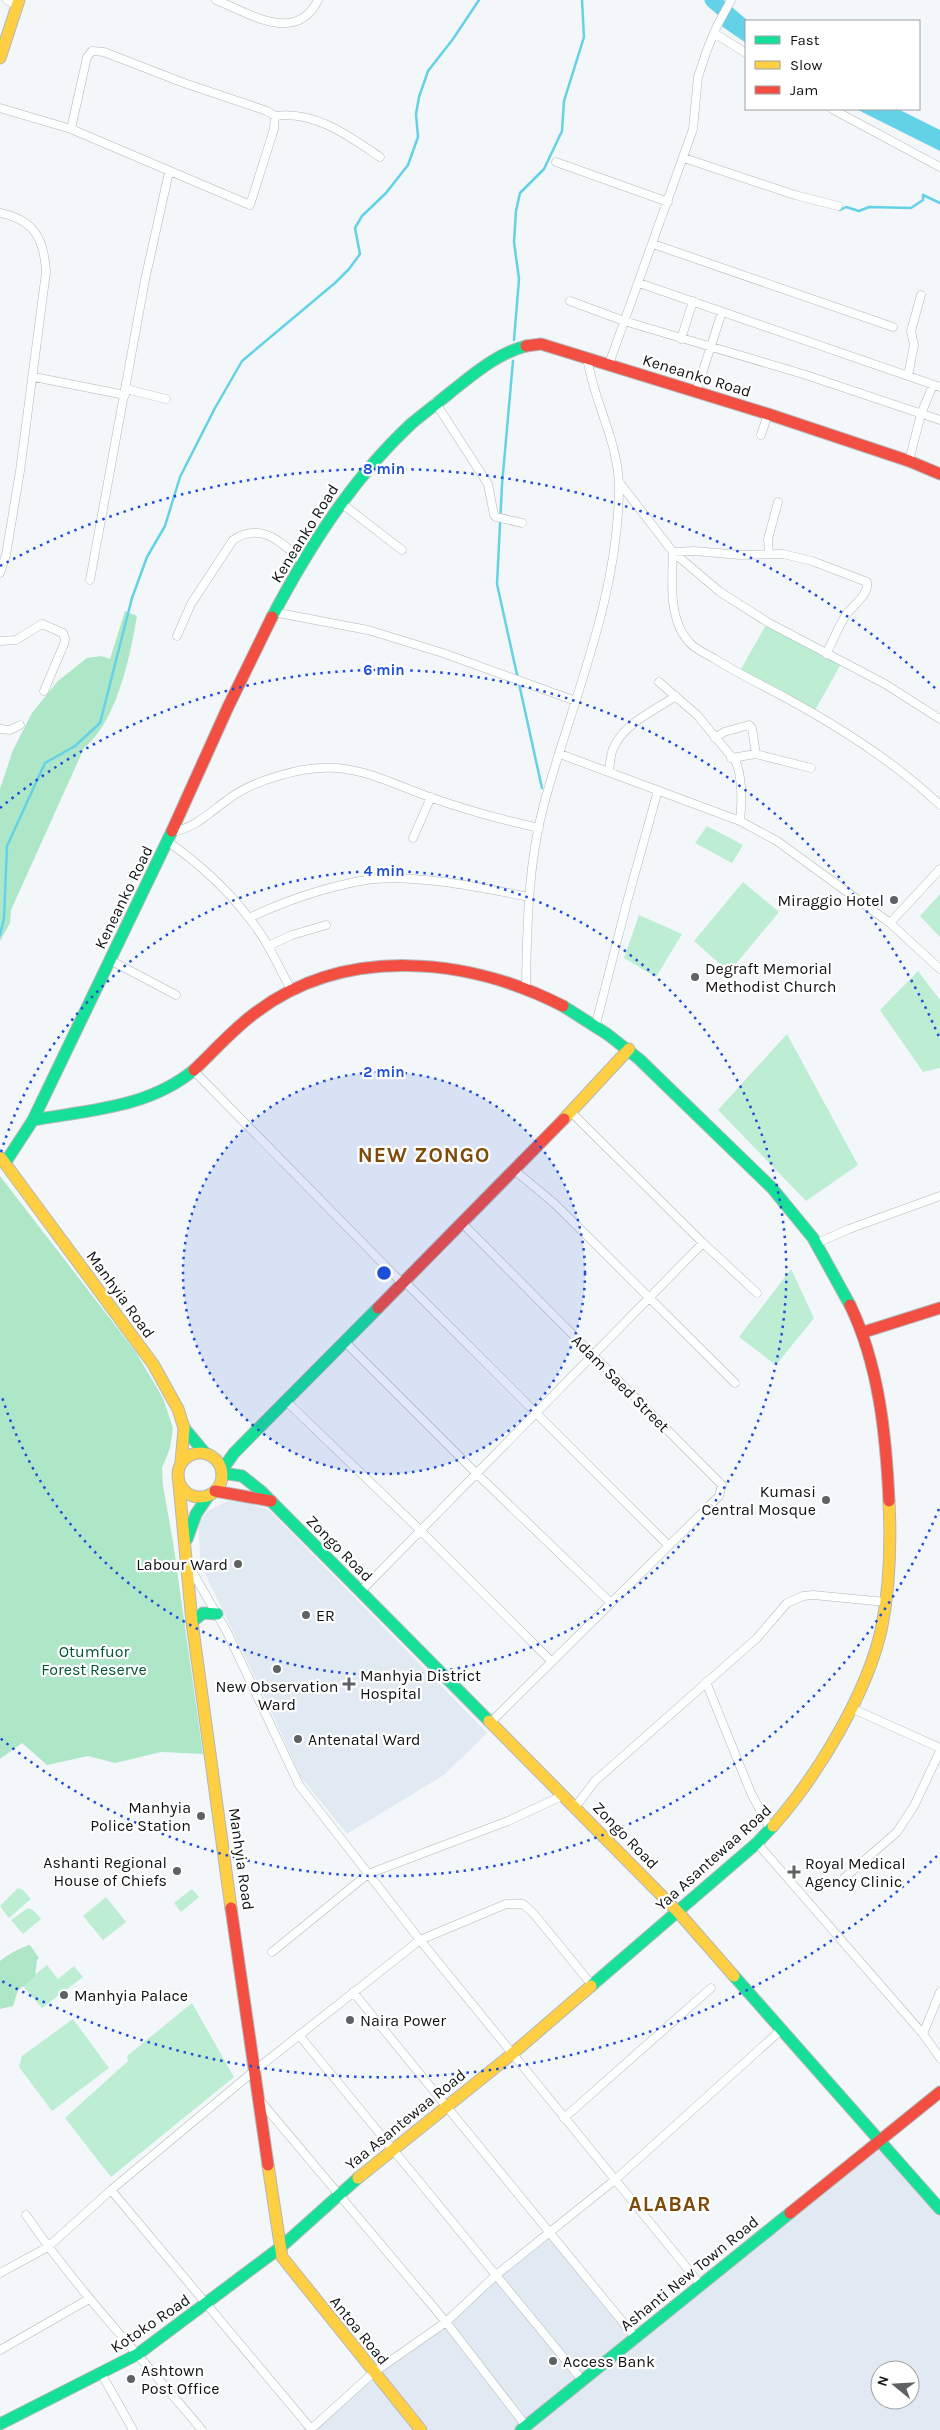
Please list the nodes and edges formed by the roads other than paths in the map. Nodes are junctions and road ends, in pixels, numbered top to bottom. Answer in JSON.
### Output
{"nodes":[{"id":1,"x":7,"y":0,"type":"edge"},
{"id":2,"x":216,"y":0,"type":"edge"},
{"id":3,"x":318,"y":0,"type":"edge"},
{"id":4,"x":18,"y":3,"type":"edge"},
{"id":5,"x":729,"y":4,"type":"edge"},
{"id":6,"x":715,"y":29,"type":"junction"},
{"id":7,"x":745,"y":52,"type":"edge"},
{"id":8,"x":0,"y":58,"type":"edge"},
{"id":9,"x":0,"y":108,"type":"edge"},
{"id":10,"x":834,"y":110,"type":"edge"},
{"id":11,"x":275,"y":116,"type":"junction"},
{"id":12,"x":71,"y":129,"type":"junction"},
{"id":13,"x":380,"y":157,"type":"dead end"},
{"id":14,"x":684,"y":158,"type":"junction"},
{"id":15,"x":556,"y":162,"type":"dead end"},
{"id":16,"x":940,"y":167,"type":"edge"},
{"id":17,"x":169,"y":172,"type":"junction"},
{"id":18,"x":668,"y":202,"type":"junction"},
{"id":19,"x":838,"y":206,"type":"dead end"},
{"id":20,"x":0,"y":213,"type":"edge"},
{"id":21,"x":653,"y":244,"type":"junction"},
{"id":22,"x":639,"y":283,"type":"junction"},
{"id":23,"x":921,"y":296,"type":"dead end"},
{"id":24,"x":570,"y":301,"type":"dead end"},
{"id":25,"x":693,"y":301,"type":"junction"},
{"id":26,"x":722,"y":312,"type":"junction"},
{"id":27,"x":624,"y":322,"type":"junction"},
{"id":28,"x":893,"y":327,"type":"dead end"},
{"id":29,"x":681,"y":339,"type":"junction"},
{"id":30,"x":711,"y":348,"type":"junction"},
{"id":31,"x":586,"y":357,"type":"junction"},
{"id":32,"x":608,"y":364,"type":"junction"},
{"id":33,"x":908,"y":376,"type":"junction"},
{"id":34,"x":34,"y":377,"type":"junction"},
{"id":35,"x":936,"y":386,"type":"edge"},
{"id":36,"x":126,"y":392,"type":"junction"},
{"id":37,"x":696,"y":392,"type":"junction"},
{"id":38,"x":166,"y":399,"type":"dead end"},
{"id":39,"x":435,"y":402,"type":"junction"},
{"id":40,"x":768,"y":414,"type":"junction"},
{"id":41,"x":921,"y":414,"type":"junction"},
{"id":42,"x":940,"y":420,"type":"edge"},
{"id":43,"x":762,"y":435,"type":"dead end"},
{"id":44,"x":908,"y":460,"type":"junction"},
{"id":45,"x":940,"y":474,"type":"edge"},
{"id":46,"x":619,"y":482,"type":"junction"},
{"id":47,"x":778,"y":502,"type":"dead end"},
{"id":48,"x":341,"y":503,"type":"junction"},
{"id":49,"x":522,"y":523,"type":"dead end"},
{"id":50,"x":402,"y":550,"type":"dead end"},
{"id":51,"x":673,"y":552,"type":"junction"},
{"id":52,"x":769,"y":554,"type":"junction"},
{"id":53,"x":303,"y":562,"type":"junction"},
{"id":54,"x":0,"y":573,"type":"edge"},
{"id":55,"x":90,"y":580,"type":"dead end"},
{"id":56,"x":273,"y":612,"type":"junction"},
{"id":57,"x":178,"y":636,"type":"dead end"},
{"id":58,"x":0,"y":641,"type":"edge"},
{"id":59,"x":826,"y":654,"type":"junction"},
{"id":60,"x":659,"y":682,"type":"dead end"},
{"id":61,"x":44,"y":691,"type":"dead end"},
{"id":62,"x":676,"y":696,"type":"junction"},
{"id":63,"x":576,"y":701,"type":"junction"},
{"id":64,"x":940,"y":719,"type":"edge"},
{"id":65,"x":20,"y":725,"type":"dead end"},
{"id":66,"x":0,"y":729,"type":"edge"},
{"id":67,"x":715,"y":738,"type":"junction"},
{"id":68,"x":560,"y":754,"type":"junction"},
{"id":69,"x":756,"y":754,"type":"junction"},
{"id":70,"x":731,"y":758,"type":"junction"},
{"id":71,"x":811,"y":768,"type":"dead end"},
{"id":72,"x":609,"y":772,"type":"junction"},
{"id":73,"x":658,"y":790,"type":"junction"},
{"id":74,"x":431,"y":797,"type":"junction"},
{"id":75,"x":940,"y":805,"type":"edge"},
{"id":76,"x":740,"y":821,"type":"junction"},
{"id":77,"x":538,"y":828,"type":"junction"},
{"id":78,"x":169,"y":837,"type":"junction"},
{"id":79,"x":413,"y":838,"type":"dead end"},
{"id":80,"x":940,"y":869,"type":"edge"},
{"id":81,"x":529,"y":897,"type":"junction"},
{"id":82,"x":249,"y":918,"type":"junction"},
{"id":83,"x":890,"y":923,"type":"junction"},
{"id":84,"x":326,"y":924,"type":"dead end"},
{"id":85,"x":268,"y":946,"type":"junction"},
{"id":86,"x":110,"y":960,"type":"junction"},
{"id":87,"x":940,"y":969,"type":"edge"},
{"id":88,"x":526,"y":988,"type":"junction"},
{"id":89,"x":292,"y":992,"type":"junction"},
{"id":90,"x":176,"y":994,"type":"dead end"},
{"id":91,"x":596,"y":1024,"type":"junction"},
{"id":92,"x":629,"y":1049,"type":"junction"},
{"id":93,"x":193,"y":1070,"type":"junction"},
{"id":94,"x":571,"y":1112,"type":"junction"},
{"id":95,"x":33,"y":1120,"type":"junction"},
{"id":96,"x":2,"y":1160,"type":"edge"},
{"id":97,"x":513,"y":1169,"type":"junction"},
{"id":98,"x":940,"y":1196,"type":"edge"},
{"id":99,"x":462,"y":1222,"type":"junction"},
{"id":100,"x":703,"y":1243,"type":"junction"},
{"id":101,"x":815,"y":1244,"type":"junction"},
{"id":102,"x":403,"y":1282,"type":"junction"},
{"id":103,"x":757,"y":1293,"type":"dead end"},
{"id":104,"x":649,"y":1298,"type":"junction"},
{"id":105,"x":940,"y":1308,"type":"edge"},
{"id":106,"x":864,"y":1332,"type":"junction"},
{"id":107,"x":344,"y":1341,"type":"junction"},
{"id":108,"x":593,"y":1356,"type":"junction"},
{"id":109,"x":735,"y":1383,"type":"dead end"},
{"id":110,"x":286,"y":1400,"type":"junction"},
{"id":111,"x":536,"y":1412,"type":"junction"},
{"id":112,"x":184,"y":1428,"type":"junction"},
{"id":113,"x":234,"y":1453,"type":"junction"},
{"id":114,"x":210,"y":1455,"type":"junction"},
{"id":115,"x":181,"y":1462,"type":"junction"},
{"id":116,"x":222,"y":1471,"type":"junction"},
{"id":117,"x":178,"y":1474,"type":"junction"},
{"id":118,"x":476,"y":1474,"type":"junction"},
{"id":119,"x":212,"y":1493,"type":"junction"},
{"id":120,"x":271,"y":1501,"type":"junction"},
{"id":121,"x":420,"y":1530,"type":"junction"},
{"id":122,"x":668,"y":1545,"type":"junction"},
{"id":123,"x":186,"y":1548,"type":"junction"},
{"id":124,"x":188,"y":1565,"type":"junction"},
{"id":125,"x":361,"y":1591,"type":"junction"},
{"id":126,"x":886,"y":1602,"type":"junction"},
{"id":127,"x":611,"y":1603,"type":"junction"},
{"id":128,"x":217,"y":1614,"type":"junction"},
{"id":129,"x":192,"y":1622,"type":"junction"},
{"id":130,"x":551,"y":1661,"type":"junction"},
{"id":131,"x":706,"y":1682,"type":"junction"},
{"id":132,"x":851,"y":1708,"type":"junction"},
{"id":133,"x":491,"y":1722,"type":"junction"},
{"id":134,"x":940,"y":1749,"type":"edge"},
{"id":135,"x":564,"y":1795,"type":"junction"},
{"id":136,"x":576,"y":1806,"type":"junction"},
{"id":137,"x":770,"y":1828,"type":"junction"},
{"id":138,"x":757,"y":1843,"type":"junction"},
{"id":139,"x":368,"y":1874,"type":"junction"},
{"id":140,"x":844,"y":1878,"type":"dead end"},
{"id":141,"x":678,"y":1912,"type":"junction"},
{"id":142,"x":420,"y":1940,"type":"junction"},
{"id":143,"x":272,"y":1952,"type":"dead end"},
{"id":144,"x":591,"y":1984,"type":"junction"},
{"id":145,"x":711,"y":1988,"type":"dead end"},
{"id":146,"x":353,"y":1992,"type":"junction"},
{"id":147,"x":940,"y":1992,"type":"edge"},
{"id":148,"x":782,"y":2029,"type":"junction"},
{"id":149,"x":923,"y":2034,"type":"junction"},
{"id":150,"x":299,"y":2035,"type":"junction"},
{"id":151,"x":512,"y":2054,"type":"junction"},
{"id":152,"x":940,"y":2058,"type":"edge"},
{"id":153,"x":254,"y":2071,"type":"junction"},
{"id":154,"x":940,"y":2092,"type":"edge"},
{"id":155,"x":257,"y":2097,"type":"junction"},
{"id":156,"x":446,"y":2107,"type":"junction"},
{"id":157,"x":564,"y":2118,"type":"junction"},
{"id":158,"x":879,"y":2142,"type":"junction"},
{"id":159,"x":393,"y":2150,"type":"junction"},
{"id":160,"x":616,"y":2179,"type":"junction"},
{"id":161,"x":111,"y":2190,"type":"junction"},
{"id":162,"x":340,"y":2193,"type":"junction"},
{"id":163,"x":940,"y":2209,"type":"edge"},
{"id":164,"x":26,"y":2215,"type":"dead end"},
{"id":165,"x":549,"y":2233,"type":"junction"},
{"id":166,"x":48,"y":2247,"type":"junction"},
{"id":167,"x":281,"y":2247,"type":"junction"},
{"id":168,"x":0,"y":2273,"type":"edge"},
{"id":169,"x":496,"y":2276,"type":"junction"},
{"id":170,"x":700,"y":2284,"type":"junction"},
{"id":171,"x":89,"y":2299,"type":"junction"},
{"id":172,"x":205,"y":2305,"type":"junction"},
{"id":173,"x":446,"y":2322,"type":"junction"},
{"id":174,"x":636,"y":2337,"type":"junction"},
{"id":175,"x":0,"y":2350,"type":"edge"},
{"id":176,"x":138,"y":2354,"type":"junction"},
{"id":177,"x":102,"y":2373,"type":"junction"},
{"id":178,"x":373,"y":2373,"type":"junction"},
{"id":179,"x":582,"y":2380,"type":"junction"},
{"id":180,"x":0,"y":2424,"type":"edge"},
{"id":181,"x":524,"y":2428,"type":"edge"},
{"id":182,"x":133,"y":2430,"type":"edge"},
{"id":183,"x":202,"y":2430,"type":"edge"},
{"id":184,"x":311,"y":2430,"type":"edge"},
{"id":185,"x":421,"y":2430,"type":"edge"}],
"edges":[{"from":1,"to":4,"type":"street"},
{"from":2,"to":3,"type":"street"},
{"from":4,"to":8,"type":"street"},
{"from":5,"to":6,"type":"street"},
{"from":6,"to":7,"type":"street"},
{"from":6,"to":14,"type":"street"},
{"from":9,"to":12,"type":"street"},
{"from":10,"to":16,"type":"street"},
{"from":11,"to":12,"type":"street"},
{"from":11,"to":13,"type":"street"},
{"from":11,"to":17,"type":"street"},
{"from":12,"to":17,"type":"street"},
{"from":14,"to":18,"type":"street"},
{"from":14,"to":19,"type":"street"},
{"from":15,"to":18,"type":"street"},
{"from":17,"to":36,"type":"street"},
{"from":18,"to":21,"type":"street"},
{"from":20,"to":34,"type":"street"},
{"from":21,"to":22,"type":"street"},
{"from":21,"to":28,"type":"street"},
{"from":22,"to":25,"type":"street"},
{"from":22,"to":27,"type":"street"},
{"from":23,"to":33,"type":"street"},
{"from":24,"to":27,"type":"street"},
{"from":25,"to":26,"type":"street"},
{"from":25,"to":29,"type":"street"},
{"from":26,"to":30,"type":"street"},
{"from":26,"to":33,"type":"street"},
{"from":27,"to":29,"type":"street"},
{"from":27,"to":32,"type":"street"},
{"from":29,"to":30,"type":"street"},
{"from":30,"to":37,"type":"street"},
{"from":30,"to":41,"type":"street"},
{"from":31,"to":32,"type":"street","name":"Keneanko Road"},
{"from":31,"to":39,"type":"street","name":"Keneanko Road"},
{"from":31,"to":46,"type":"street"},
{"from":32,"to":37,"type":"street","name":"Keneanko Road"},
{"from":33,"to":35,"type":"street"},
{"from":34,"to":36,"type":"street"},
{"from":34,"to":54,"type":"street"},
{"from":35,"to":41,"type":"street"},
{"from":36,"to":38,"type":"street"},
{"from":36,"to":55,"type":"street"},
{"from":37,"to":40,"type":"street","name":"Keneanko Road"},
{"from":39,"to":48,"type":"street","name":"Keneanko Road"},
{"from":39,"to":49,"type":"street"},
{"from":40,"to":43,"type":"street"},
{"from":40,"to":44,"type":"street","name":"Keneanko Road"},
{"from":41,"to":42,"type":"street"},
{"from":41,"to":44,"type":"street"},
{"from":44,"to":45,"type":"street","name":"Keneanko Road"},
{"from":46,"to":51,"type":"street"},
{"from":46,"to":63,"type":"street"},
{"from":47,"to":52,"type":"street"},
{"from":48,"to":50,"type":"street"},
{"from":48,"to":53,"type":"street","name":"Keneanko Road"},
{"from":51,"to":52,"type":"street"},
{"from":51,"to":59,"type":"street"},
{"from":51,"to":75,"type":"street"},
{"from":52,"to":59,"type":"street"},
{"from":53,"to":56,"type":"street","name":"Keneanko Road"},
{"from":53,"to":57,"type":"street"},
{"from":56,"to":63,"type":"street"},
{"from":56,"to":78,"type":"street","name":"Keneanko Road"},
{"from":58,"to":61,"type":"street"},
{"from":59,"to":64,"type":"street"},
{"from":60,"to":62,"type":"street"},
{"from":62,"to":67,"type":"street"},
{"from":62,"to":72,"type":"street"},
{"from":63,"to":68,"type":"street"},
{"from":65,"to":66,"type":"street"},
{"from":67,"to":69,"type":"street"},
{"from":67,"to":70,"type":"street"},
{"from":68,"to":72,"type":"street"},
{"from":68,"to":77,"type":"street"},
{"from":69,"to":70,"type":"street"},
{"from":69,"to":71,"type":"street"},
{"from":70,"to":76,"type":"street"},
{"from":72,"to":73,"type":"street"},
{"from":73,"to":76,"type":"street"},
{"from":73,"to":91,"type":"street"},
{"from":74,"to":77,"type":"street"},
{"from":74,"to":78,"type":"street"},
{"from":74,"to":79,"type":"street"},
{"from":76,"to":83,"type":"street"},
{"from":77,"to":81,"type":"street"},
{"from":78,"to":82,"type":"street"},
{"from":78,"to":86,"type":"street","name":"Keneanko Road"},
{"from":80,"to":83,"type":"street"},
{"from":81,"to":82,"type":"street"},
{"from":81,"to":88,"type":"street"},
{"from":82,"to":85,"type":"street"},
{"from":83,"to":87,"type":"street"},
{"from":84,"to":85,"type":"street"},
{"from":85,"to":89,"type":"street"},
{"from":86,"to":90,"type":"street"},
{"from":86,"to":95,"type":"street","name":"Keneanko Road"},
{"from":88,"to":89,"type":"street","name":"Yaa Asantewaa Road"},
{"from":88,"to":91,"type":"street","name":"Yaa Asantewaa Road"},
{"from":89,"to":93,"type":"street","name":"Yaa Asantewaa Road"},
{"from":91,"to":92,"type":"street","name":"Yaa Asantewaa Road"},
{"from":92,"to":94,"type":"street"},
{"from":92,"to":101,"type":"street","name":"Yaa Asantewaa Road"},
{"from":93,"to":95,"type":"street","name":"Yaa Asantewaa Road"},
{"from":93,"to":102,"type":"street"},
{"from":94,"to":97,"type":"street"},
{"from":94,"to":100,"type":"street"},
{"from":95,"to":96,"type":"street","name":"Keneanko Road"},
{"from":96,"to":112,"type":"street","name":"Manhyia Road"},
{"from":97,"to":99,"type":"street"},
{"from":97,"to":104,"type":"street"},
{"from":98,"to":101,"type":"street"},
{"from":99,"to":102,"type":"street"},
{"from":99,"to":108,"type":"street","name":"Adam Saed Street"},
{"from":100,"to":103,"type":"street"},
{"from":100,"to":104,"type":"street"},
{"from":101,"to":106,"type":"street","name":"Yaa Asantewaa Road"},
{"from":102,"to":107,"type":"street"},
{"from":102,"to":111,"type":"street"},
{"from":104,"to":108,"type":"street"},
{"from":104,"to":109,"type":"street"},
{"from":105,"to":106,"type":"street"},
{"from":106,"to":126,"type":"street","name":"Yaa Asantewaa Road"},
{"from":107,"to":110,"type":"street"},
{"from":107,"to":118,"type":"street"},
{"from":108,"to":111,"type":"street"},
{"from":108,"to":122,"type":"street","name":"Adam Saed Street"},
{"from":110,"to":113,"type":"street"},
{"from":110,"to":121,"type":"street"},
{"from":111,"to":118,"type":"street"},
{"from":111,"to":122,"type":"street"},
{"from":112,"to":114,"type":"street"},
{"from":112,"to":115,"type":"street","name":"Manhyia Road"},
{"from":113,"to":114,"type":"street"},
{"from":113,"to":116,"type":"street"},
{"from":114,"to":115,"type":"street"},
{"from":114,"to":116,"type":"street"},
{"from":115,"to":117,"type":"street"},
{"from":116,"to":119,"type":"street"},
{"from":116,"to":120,"type":"street","name":"Zongo Road"},
{"from":117,"to":119,"type":"street"},
{"from":117,"to":123,"type":"street","name":"Manhyia Road"},
{"from":118,"to":121,"type":"street"},
{"from":118,"to":127,"type":"street"},
{"from":119,"to":120,"type":"street"},
{"from":119,"to":123,"type":"street"},
{"from":120,"to":125,"type":"street","name":"Zongo Road"},
{"from":121,"to":125,"type":"street"},
{"from":121,"to":130,"type":"street"},
{"from":122,"to":127,"type":"street"},
{"from":123,"to":124,"type":"street","name":"Manhyia Road"},
{"from":124,"to":128,"type":"street"},
{"from":124,"to":129,"type":"street","name":"Manhyia Road"},
{"from":125,"to":133,"type":"street","name":"Zongo Road"},
{"from":126,"to":131,"type":"street"},
{"from":126,"to":132,"type":"street","name":"Yaa Asantewaa Road"},
{"from":127,"to":130,"type":"street"},
{"from":128,"to":129,"type":"street"},
{"from":128,"to":139,"type":"street"},
{"from":129,"to":153,"type":"street","name":"Manhyia Road"},
{"from":130,"to":133,"type":"street"},
{"from":131,"to":136,"type":"street"},
{"from":131,"to":137,"type":"street"},
{"from":132,"to":134,"type":"street"},
{"from":132,"to":137,"type":"street","name":"Yaa Asantewaa Road"},
{"from":133,"to":135,"type":"street","name":"Zongo Road"},
{"from":134,"to":140,"type":"street"},
{"from":135,"to":136,"type":"street","name":"Zongo Road"},
{"from":135,"to":139,"type":"street"},
{"from":136,"to":141,"type":"street","name":"Zongo Road"},
{"from":137,"to":138,"type":"street","name":"Yaa Asantewaa Road"},
{"from":138,"to":141,"type":"street","name":"Yaa Asantewaa Road"},
{"from":138,"to":149,"type":"street"},
{"from":139,"to":142,"type":"street"},
{"from":139,"to":143,"type":"street"},
{"from":141,"to":144,"type":"street","name":"Yaa Asantewaa Road"},
{"from":141,"to":148,"type":"street","name":"Zongo Road"},
{"from":142,"to":144,"type":"street"},
{"from":142,"to":146,"type":"street"},
{"from":142,"to":151,"type":"street"},
{"from":144,"to":151,"type":"street","name":"Yaa Asantewaa Road"},
{"from":145,"to":157,"type":"street"},
{"from":146,"to":150,"type":"street"},
{"from":146,"to":156,"type":"street"},
{"from":147,"to":149,"type":"street"},
{"from":148,"to":158,"type":"street","name":"Zongo Road"},
{"from":148,"to":160,"type":"street"},
{"from":149,"to":152,"type":"street"},
{"from":150,"to":153,"type":"street"},
{"from":150,"to":159,"type":"street"},
{"from":151,"to":156,"type":"street","name":"Yaa Asantewaa Road"},
{"from":151,"to":157,"type":"street"},
{"from":153,"to":155,"type":"street","name":"Manhyia Road"},
{"from":153,"to":161,"type":"street"},
{"from":154,"to":158,"type":"street"},
{"from":155,"to":162,"type":"street"},
{"from":155,"to":167,"type":"street","name":"Manhyia Road"},
{"from":156,"to":159,"type":"street","name":"Yaa Asantewaa Road"},
{"from":156,"to":165,"type":"street"},
{"from":157,"to":160,"type":"street"},
{"from":158,"to":163,"type":"street","name":"Zongo Road"},
{"from":158,"to":170,"type":"street","name":"Ashanti New Town Road"},
{"from":159,"to":162,"type":"street","name":"Yaa Asantewaa Road"},
{"from":159,"to":169,"type":"street"},
{"from":160,"to":165,"type":"street"},
{"from":160,"to":170,"type":"street"},
{"from":161,"to":166,"type":"street"},
{"from":161,"to":172,"type":"street"},
{"from":162,"to":167,"type":"street","name":"Yaa Asantewaa Road"},
{"from":162,"to":173,"type":"street"},
{"from":164,"to":166,"type":"street"},
{"from":165,"to":169,"type":"street"},
{"from":165,"to":174,"type":"street"},
{"from":166,"to":168,"type":"street"},
{"from":166,"to":171,"type":"street"},
{"from":167,"to":172,"type":"street","name":"Kotoko Road"},
{"from":167,"to":178,"type":"street","name":"Antoa Road"},
{"from":169,"to":173,"type":"street"},
{"from":169,"to":179,"type":"street"},
{"from":170,"to":174,"type":"street","name":"Ashanti New Town Road"},
{"from":171,"to":175,"type":"street"},
{"from":171,"to":176,"type":"street"},
{"from":172,"to":176,"type":"street","name":"Kotoko Road"},
{"from":172,"to":184,"type":"street"},
{"from":173,"to":178,"type":"street"},
{"from":173,"to":181,"type":"street"},
{"from":174,"to":179,"type":"street","name":"Ashanti New Town Road"},
{"from":176,"to":177,"type":"street","name":"Kotoko Road"},
{"from":176,"to":183,"type":"street"},
{"from":177,"to":180,"type":"street","name":"Kotoko Road"},
{"from":177,"to":182,"type":"street"},
{"from":178,"to":184,"type":"street"},
{"from":178,"to":185,"type":"street","name":"Antoa Road"},
{"from":179,"to":181,"type":"street","name":"Ashanti New Town Road"}]}
